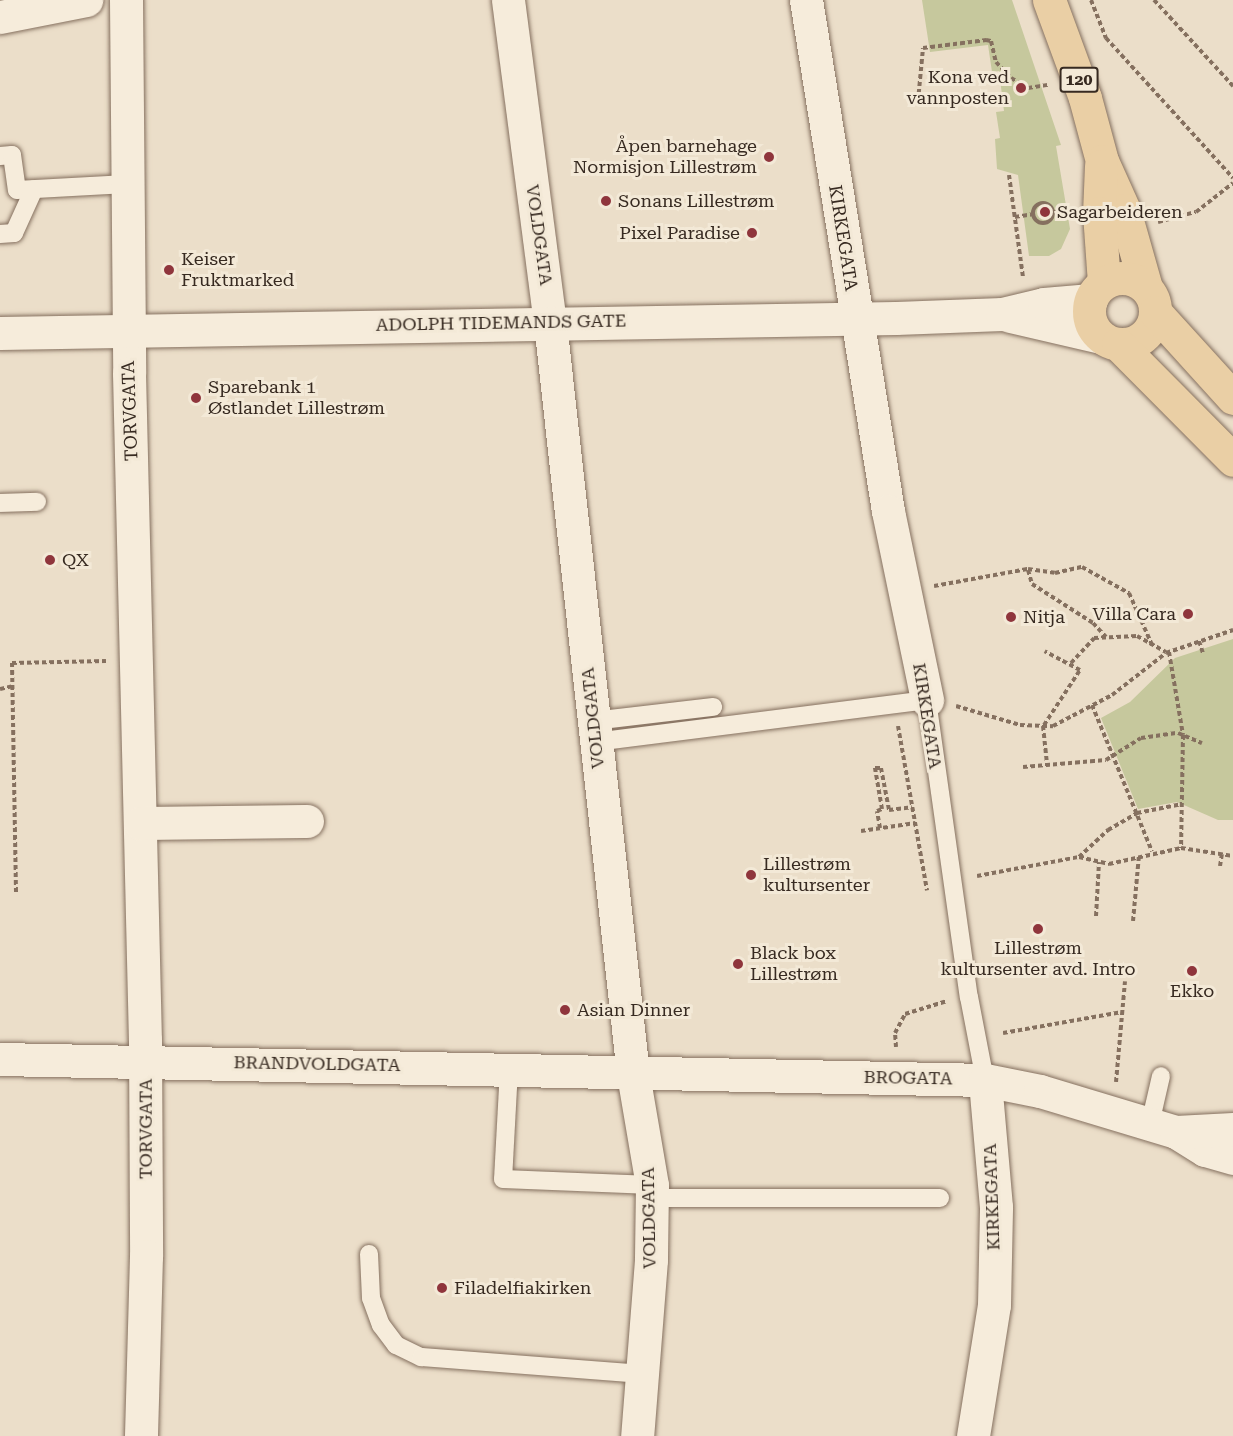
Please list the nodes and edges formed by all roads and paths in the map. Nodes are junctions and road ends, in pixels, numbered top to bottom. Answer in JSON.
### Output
{"nodes":[{"id":1,"x":86,"y":0,"type":"edge"},
{"id":2,"x":126,"y":0,"type":"edge"},
{"id":3,"x":508,"y":0,"type":"edge"},
{"id":4,"x":806,"y":0,"type":"edge"},
{"id":5,"x":1049,"y":0,"type":"edge"},
{"id":6,"x":1091,"y":0,"type":"edge"},
{"id":7,"x":1154,"y":0,"type":"edge"},
{"id":8,"x":0,"y":17,"type":"edge"},
{"id":9,"x":1049,"y":85,"type":"dead end"},
{"id":10,"x":1233,"y":86,"type":"edge"},
{"id":11,"x":918,"y":101,"type":"dead end"},
{"id":12,"x":0,"y":156,"type":"edge"},
{"id":13,"x":1101,"y":161,"type":"junction"},
{"id":14,"x":1009,"y":175,"type":"dead end"},
{"id":15,"x":1233,"y":178,"type":"edge"},
{"id":16,"x":1233,"y":183,"type":"edge"},
{"id":17,"x":127,"y":184,"type":"junction"},
{"id":18,"x":34,"y":189,"type":"junction"},
{"id":19,"x":1033,"y":214,"type":"junction"},
{"id":20,"x":1015,"y":217,"type":"junction"},
{"id":21,"x":1151,"y":223,"type":"dead end"},
{"id":22,"x":0,"y":234,"type":"edge"},
{"id":23,"x":1024,"y":284,"type":"dead end"},
{"id":24,"x":1097,"y":292,"type":"junction"},
{"id":25,"x":1150,"y":300,"type":"junction"},
{"id":26,"x":1002,"y":314,"type":"junction"},
{"id":27,"x":856,"y":318,"type":"junction"},
{"id":28,"x":550,"y":323,"type":"junction"},
{"id":29,"x":128,"y":330,"type":"junction"},
{"id":30,"x":0,"y":333,"type":"edge"},
{"id":31,"x":1109,"y":341,"type":"junction"},
{"id":32,"x":1233,"y":398,"type":"edge"},
{"id":33,"x":1233,"y":460,"type":"edge"},
{"id":34,"x":37,"y":502,"type":"dead end"},
{"id":35,"x":0,"y":503,"type":"edge"},
{"id":36,"x":1028,"y":569,"type":"junction"},
{"id":37,"x":931,"y":586,"type":"dead end"},
{"id":38,"x":1233,"y":630,"type":"edge"},
{"id":39,"x":1106,"y":638,"type":"junction"},
{"id":40,"x":1199,"y":641,"type":"junction"},
{"id":41,"x":1152,"y":645,"type":"junction"},
{"id":42,"x":1045,"y":651,"type":"dead end"},
{"id":43,"x":1168,"y":652,"type":"junction"},
{"id":44,"x":1203,"y":653,"type":"dead end"},
{"id":45,"x":137,"y":660,"type":"junction"},
{"id":46,"x":1071,"y":663,"type":"junction"},
{"id":47,"x":13,"y":686,"type":"junction"},
{"id":48,"x":0,"y":689,"type":"edge"},
{"id":49,"x":928,"y":705,"type":"junction"},
{"id":50,"x":1092,"y":705,"type":"junction"},
{"id":51,"x":712,"y":707,"type":"dead end"},
{"id":52,"x":1044,"y":726,"type":"junction"},
{"id":53,"x":594,"y":732,"type":"junction"},
{"id":54,"x":1183,"y":735,"type":"junction"},
{"id":55,"x":1202,"y":743,"type":"dead end"},
{"id":56,"x":1113,"y":756,"type":"junction"},
{"id":57,"x":1047,"y":764,"type":"junction"},
{"id":58,"x":1023,"y":767,"type":"dead end"},
{"id":59,"x":1182,"y":804,"type":"junction"},
{"id":60,"x":912,"y":807,"type":"dead end"},
{"id":61,"x":1137,"y":813,"type":"junction"},
{"id":62,"x":307,"y":821,"type":"dead end"},
{"id":63,"x":140,"y":823,"type":"junction"},
{"id":64,"x":915,"y":823,"type":"dead end"},
{"id":65,"x":880,"y":828,"type":"junction"},
{"id":66,"x":861,"y":831,"type":"dead end"},
{"id":67,"x":1181,"y":848,"type":"junction"},
{"id":68,"x":1152,"y":851,"type":"junction"},
{"id":69,"x":1222,"y":854,"type":"junction"},
{"id":70,"x":1139,"y":855,"type":"junction"},
{"id":71,"x":1233,"y":856,"type":"edge"},
{"id":72,"x":1079,"y":857,"type":"junction"},
{"id":73,"x":1100,"y":862,"type":"junction"},
{"id":74,"x":1220,"y":866,"type":"dead end"},
{"id":75,"x":977,"y":876,"type":"dead end"},
{"id":76,"x":16,"y":892,"type":"dead end"},
{"id":77,"x":1096,"y":916,"type":"dead end"},
{"id":78,"x":1133,"y":921,"type":"dead end"},
{"id":79,"x":1125,"y":981,"type":"dead end"},
{"id":80,"x":957,"y":998,"type":"dead end"},
{"id":81,"x":1122,"y":1012,"type":"junction"},
{"id":82,"x":1003,"y":1033,"type":"dead end"},
{"id":83,"x":145,"y":1051,"type":"junction"},
{"id":84,"x":897,"y":1053,"type":"dead end"},
{"id":85,"x":0,"y":1059,"type":"edge"},
{"id":86,"x":509,"y":1069,"type":"junction"},
{"id":87,"x":633,"y":1074,"type":"junction"},
{"id":88,"x":1161,"y":1076,"type":"dead end"},
{"id":89,"x":985,"y":1080,"type":"junction"},
{"id":90,"x":1116,"y":1086,"type":"dead end"},
{"id":91,"x":1163,"y":1128,"type":"junction"},
{"id":92,"x":1233,"y":1129,"type":"edge"},
{"id":93,"x":1233,"y":1158,"type":"edge"},
{"id":94,"x":652,"y":1191,"type":"junction"},
{"id":95,"x":940,"y":1198,"type":"dead end"},
{"id":96,"x":369,"y":1254,"type":"dead end"},
{"id":97,"x":643,"y":1374,"type":"junction"},
{"id":98,"x":141,"y":1436,"type":"edge"},
{"id":99,"x":637,"y":1436,"type":"edge"},
{"id":100,"x":973,"y":1436,"type":"edge"}],
"edges":[{"from":1,"to":8,"type":"street"},
{"from":2,"to":17,"type":"street","name":"TORVGATA"},
{"from":3,"to":28,"type":"street","name":"VOLDGATA"},
{"from":4,"to":27,"type":"street","name":"KIRKEGATA"},
{"from":5,"to":13,"type":"main road","number":"120"},
{"from":6,"to":15,"type":"path"},
{"from":7,"to":10,"type":"path"},
{"from":9,"to":11,"type":"path"},
{"from":12,"to":18,"type":"lane"},
{"from":13,"to":24,"type":"main road","number":"120"},
{"from":13,"to":25,"type":"main road","number":"120"},
{"from":14,"to":20,"type":"path"},
{"from":16,"to":21,"type":"path"},
{"from":17,"to":18,"type":"lane"},
{"from":17,"to":29,"type":"street","name":"TORVGATA"},
{"from":18,"to":22,"type":"lane"},
{"from":19,"to":19,"type":"path"},
{"from":19,"to":20,"type":"path"},
{"from":20,"to":23,"type":"path"},
{"from":24,"to":25,"type":"main road","number":"120"},
{"from":24,"to":26,"type":"street","name":"ADOLPH TIDEMANDS GATE"},
{"from":24,"to":31,"type":"main road","number":"120"},
{"from":25,"to":31,"type":"main road"},
{"from":25,"to":32,"type":"main road","number":"120"},
{"from":26,"to":27,"type":"street","name":"ADOLPH TIDEMANDS GATE"},
{"from":26,"to":31,"type":"street","name":"ADOLPH TIDEMANDS GATE"},
{"from":27,"to":28,"type":"street","name":"ADOLPH TIDEMANDS GATE"},
{"from":27,"to":49,"type":"street","name":"KIRKEGATA"},
{"from":28,"to":29,"type":"street","name":"ADOLPH TIDEMANDS GATE"},
{"from":28,"to":53,"type":"street","name":"VOLDGATA"},
{"from":29,"to":30,"type":"street","name":"ADOLPH TIDEMANDS GATE"},
{"from":29,"to":45,"type":"street","name":"TORVGATA"},
{"from":31,"to":33,"type":"main road","number":"120"},
{"from":34,"to":35,"type":"lane"},
{"from":36,"to":37,"type":"path"},
{"from":36,"to":39,"type":"path"},
{"from":36,"to":41,"type":"path"},
{"from":38,"to":40,"type":"path"},
{"from":39,"to":41,"type":"path"},
{"from":39,"to":46,"type":"path"},
{"from":40,"to":43,"type":"path"},
{"from":40,"to":44,"type":"path"},
{"from":41,"to":43,"type":"path"},
{"from":42,"to":46,"type":"path"},
{"from":43,"to":50,"type":"path"},
{"from":43,"to":54,"type":"path"},
{"from":45,"to":47,"type":"path"},
{"from":45,"to":63,"type":"street","name":"TORVGATA"},
{"from":46,"to":52,"type":"path"},
{"from":47,"to":48,"type":"path"},
{"from":47,"to":76,"type":"path"},
{"from":49,"to":52,"type":"path"},
{"from":49,"to":53,"type":"lane"},
{"from":49,"to":89,"type":"lane","name":"KIRKEGATA"},
{"from":50,"to":52,"type":"path"},
{"from":50,"to":56,"type":"path"},
{"from":51,"to":53,"type":"lane"},
{"from":52,"to":57,"type":"path"},
{"from":53,"to":87,"type":"street","name":"VOLDGATA"},
{"from":54,"to":55,"type":"path"},
{"from":54,"to":56,"type":"path"},
{"from":54,"to":59,"type":"path"},
{"from":56,"to":57,"type":"path"},
{"from":56,"to":61,"type":"path"},
{"from":57,"to":58,"type":"path"},
{"from":59,"to":61,"type":"path"},
{"from":59,"to":67,"type":"path"},
{"from":60,"to":65,"type":"path"},
{"from":61,"to":68,"type":"path"},
{"from":61,"to":72,"type":"path"},
{"from":62,"to":63,"type":"street"},
{"from":63,"to":83,"type":"street","name":"TORVGATA"},
{"from":64,"to":65,"type":"path"},
{"from":65,"to":66,"type":"path"},
{"from":67,"to":68,"type":"path"},
{"from":67,"to":69,"type":"path"},
{"from":68,"to":70,"type":"path"},
{"from":69,"to":71,"type":"path"},
{"from":69,"to":74,"type":"path"},
{"from":70,"to":73,"type":"path"},
{"from":70,"to":78,"type":"path"},
{"from":72,"to":73,"type":"path"},
{"from":72,"to":75,"type":"path"},
{"from":73,"to":77,"type":"path"},
{"from":79,"to":81,"type":"path"},
{"from":80,"to":84,"type":"path"},
{"from":81,"to":82,"type":"path"},
{"from":81,"to":90,"type":"path"},
{"from":83,"to":85,"type":"street","name":"BRANDVOLDGATA"},
{"from":83,"to":86,"type":"street","name":"BRANDVOLDGATA"},
{"from":83,"to":98,"type":"street","name":"TORVGATA"},
{"from":86,"to":87,"type":"street","name":"BRANDVOLDGATA"},
{"from":86,"to":94,"type":"lane"},
{"from":87,"to":89,"type":"street","name":"BROGATA"},
{"from":87,"to":94,"type":"street","name":"VOLDGATA"},
{"from":88,"to":91,"type":"lane"},
{"from":89,"to":91,"type":"street","name":"BROGATA"},
{"from":89,"to":100,"type":"street","name":"KIRKEGATA"},
{"from":91,"to":92,"type":"street","name":"BROGATA"},
{"from":91,"to":93,"type":"street","name":"BROGATA"},
{"from":94,"to":95,"type":"lane"},
{"from":94,"to":97,"type":"street","name":"VOLDGATA"},
{"from":96,"to":97,"type":"lane"},
{"from":97,"to":99,"type":"street","name":"VOLDGATA"}]}
